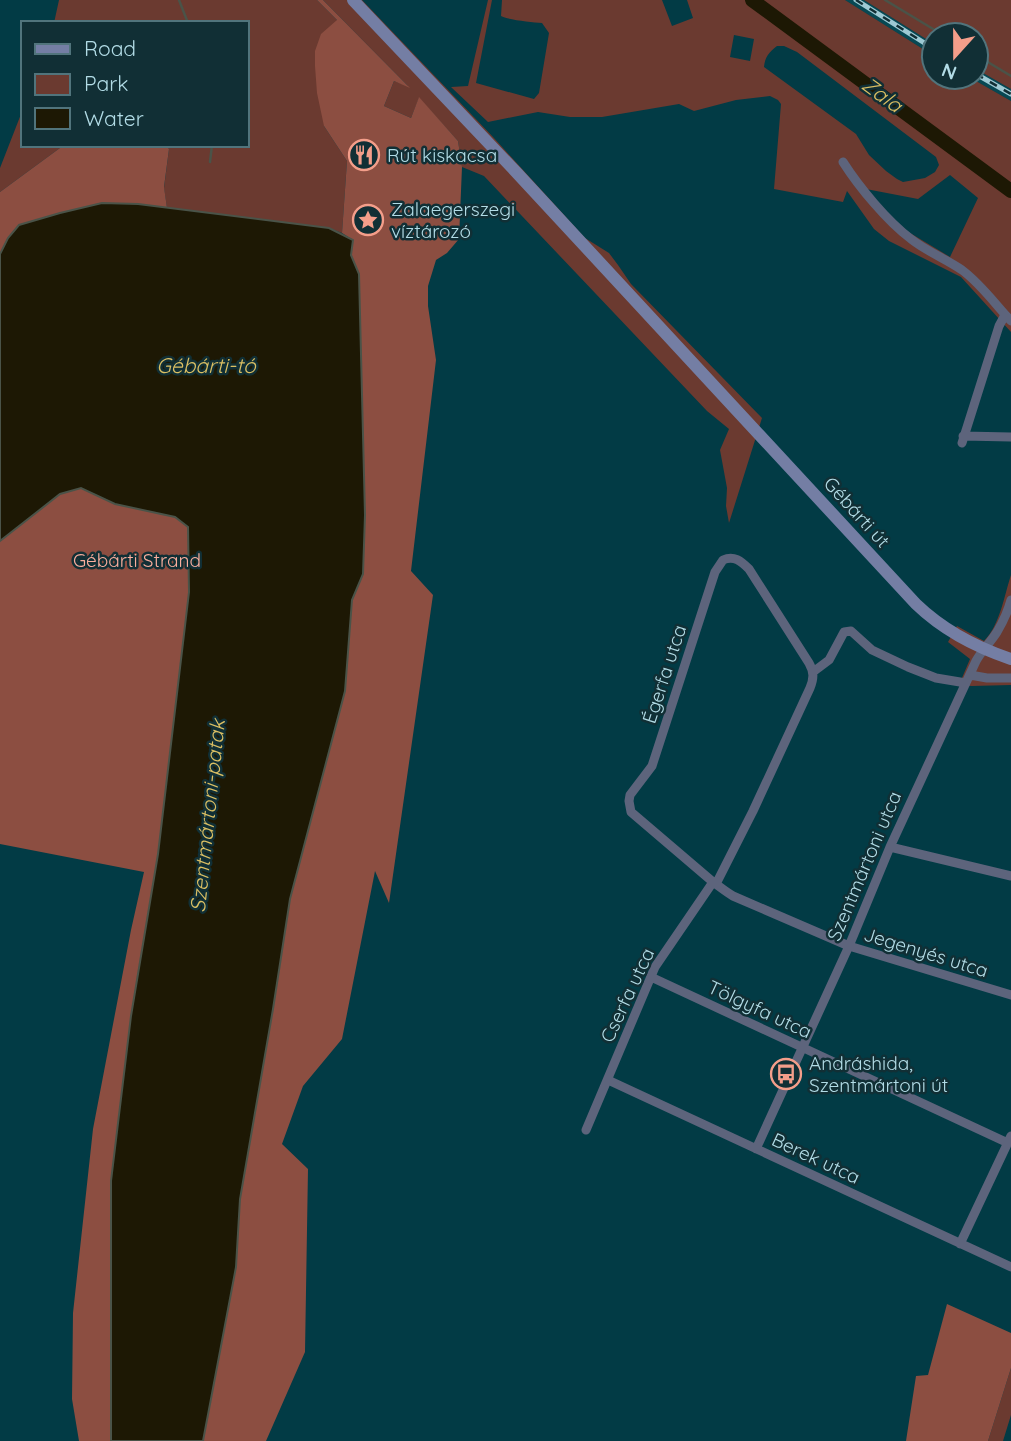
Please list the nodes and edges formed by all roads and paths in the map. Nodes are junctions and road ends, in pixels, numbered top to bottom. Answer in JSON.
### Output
{"nodes":[{"id":1,"x":353,"y":0,"type":"edge"},
{"id":2,"x":843,"y":162,"type":"dead end"},
{"id":3,"x":1008,"y":318,"type":"edge"},
{"id":4,"x":1011,"y":437,"type":"edge"},
{"id":5,"x":1011,"y":600,"type":"edge"},
{"id":6,"x":982,"y":649,"type":"junction"},
{"id":7,"x":1011,"y":659,"type":"edge"},
{"id":8,"x":813,"y":672,"type":"junction"},
{"id":9,"x":1011,"y":678,"type":"edge"},
{"id":10,"x":968,"y":679,"type":"junction"},
{"id":11,"x":629,"y":801,"type":"joint"},
{"id":12,"x":890,"y":847,"type":"junction"},
{"id":13,"x":1011,"y":876,"type":"edge"},
{"id":14,"x":715,"y":883,"type":"junction"},
{"id":15,"x":849,"y":946,"type":"junction"},
{"id":16,"x":650,"y":977,"type":"junction"},
{"id":17,"x":1011,"y":995,"type":"edge"},
{"id":18,"x":803,"y":1048,"type":"junction"},
{"id":19,"x":608,"y":1080,"type":"junction"},
{"id":20,"x":586,"y":1130,"type":"dead end"},
{"id":21,"x":1009,"y":1139,"type":"edge"},
{"id":22,"x":756,"y":1149,"type":"junction"},
{"id":23,"x":960,"y":1244,"type":"junction"},
{"id":24,"x":1011,"y":1267,"type":"edge"}],
"edges":[{"from":1,"to":6,"type":"main road","name":"Gébárti út"},
{"from":2,"to":3,"type":"street"},
{"from":3,"to":4,"type":"street"},
{"from":5,"to":6,"type":"street","name":"Szentmártoni utca"},
{"from":6,"to":7,"type":"main road","name":"Gébárti út"},
{"from":6,"to":10,"type":"street","name":"Szentmártoni utca"},
{"from":8,"to":10,"type":"street","name":"Cserfa utca"},
{"from":8,"to":11,"type":"street","name":"Égerfa utca"},
{"from":8,"to":14,"type":"street","name":"Cserfa utca"},
{"from":9,"to":10,"type":"street"},
{"from":10,"to":12,"type":"street","name":"Szentmártoni utca"},
{"from":11,"to":14,"type":"street","name":"Jegenyés utca"},
{"from":12,"to":13,"type":"street"},
{"from":12,"to":15,"type":"street","name":"Szentmártoni utca"},
{"from":14,"to":15,"type":"street","name":"Jegenyés utca"},
{"from":14,"to":16,"type":"street","name":"Cserfa utca"},
{"from":15,"to":17,"type":"street","name":"Jegenyés utca"},
{"from":15,"to":18,"type":"street","name":"Szentmártoni utca"},
{"from":16,"to":18,"type":"street","name":"Tölgyfa utca"},
{"from":16,"to":19,"type":"street","name":"Cserfa utca"},
{"from":18,"to":21,"type":"street","name":"Tölgyfa utca"},
{"from":18,"to":22,"type":"street","name":"Szentmártoni utca"},
{"from":19,"to":20,"type":"street","name":"Cserfa utca"},
{"from":19,"to":22,"type":"street","name":"Berek utca"},
{"from":21,"to":23,"type":"street"},
{"from":22,"to":23,"type":"street","name":"Berek utca"},
{"from":23,"to":24,"type":"street","name":"Berek utca"}]}
